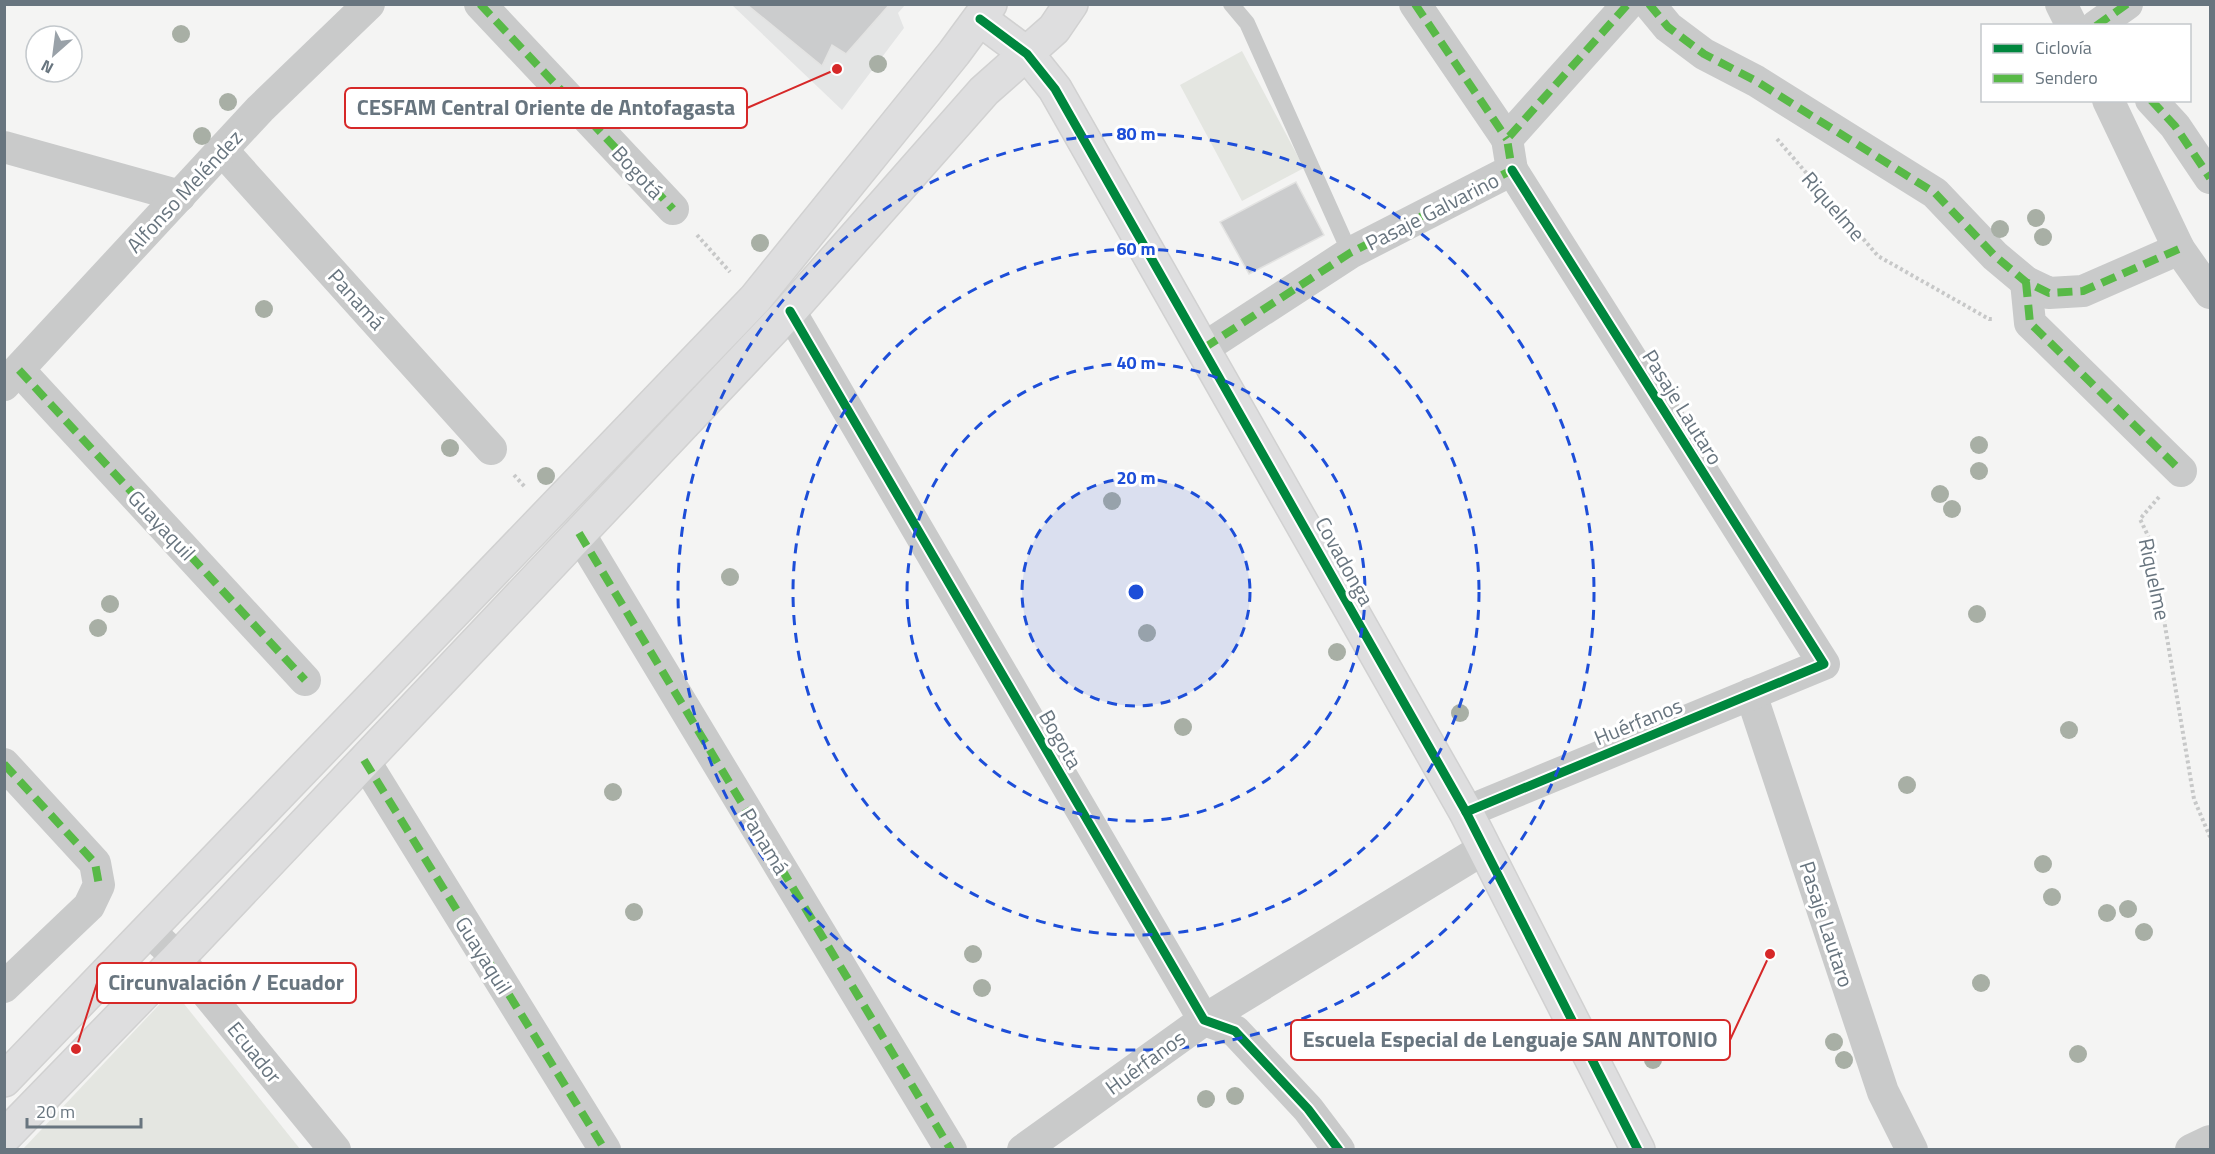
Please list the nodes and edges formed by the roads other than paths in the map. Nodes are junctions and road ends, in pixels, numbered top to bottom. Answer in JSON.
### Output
{"nodes":[{"id":1,"x":369,"y":4,"type":"edge"},
{"id":2,"x":480,"y":4,"type":"edge"},
{"id":3,"x":1071,"y":4,"type":"edge"},
{"id":4,"x":1231,"y":4,"type":"edge"},
{"id":5,"x":1415,"y":4,"type":"edge"},
{"id":6,"x":1628,"y":4,"type":"edge"},
{"id":7,"x":1649,"y":4,"type":"edge"},
{"id":8,"x":2061,"y":4,"type":"edge"},
{"id":9,"x":2127,"y":4,"type":"edge"},
{"id":10,"x":985,"y":12,"type":"edge"},
{"id":11,"x":2071,"y":24,"type":"edge"},
{"id":12,"x":2099,"y":24,"type":"edge"},
{"id":13,"x":1028,"y":54,"type":"junction"},
{"id":14,"x":2109,"y":102,"type":"edge"},
{"id":15,"x":2153,"y":102,"type":"edge"},
{"id":16,"x":1507,"y":139,"type":"junction"},
{"id":17,"x":4,"y":147,"type":"edge"},
{"id":18,"x":222,"y":150,"type":"junction"},
{"id":19,"x":1512,"y":170,"type":"junction"},
{"id":20,"x":2211,"y":178,"type":"edge"},
{"id":21,"x":180,"y":196,"type":"junction"},
{"id":22,"x":673,"y":209,"type":"road end"},
{"id":23,"x":2180,"y":249,"type":"junction"},
{"id":24,"x":1350,"y":253,"type":"junction"},
{"id":25,"x":2026,"y":282,"type":"junction"},
{"id":26,"x":2211,"y":293,"type":"edge"},
{"id":27,"x":790,"y":311,"type":"junction"},
{"id":28,"x":1204,"y":348,"type":"junction"},
{"id":29,"x":12,"y":377,"type":"edge"},
{"id":30,"x":491,"y":449,"type":"road end"},
{"id":31,"x":2181,"y":471,"type":"road end"},
{"id":32,"x":579,"y":533,"type":"junction"},
{"id":33,"x":1824,"y":664,"type":"joint"},
{"id":34,"x":305,"y":680,"type":"dead end"},
{"id":35,"x":1751,"y":694,"type":"junction"},
{"id":36,"x":364,"y":760,"type":"junction"},
{"id":37,"x":4,"y":764,"type":"edge"},
{"id":38,"x":1466,"y":812,"type":"junction"},
{"id":39,"x":1485,"y":848,"type":"junction"},
{"id":40,"x":148,"y":930,"type":"junction"},
{"id":41,"x":178,"y":958,"type":"junction"},
{"id":42,"x":4,"y":987,"type":"edge"},
{"id":43,"x":1204,"y":1020,"type":"junction"},
{"id":44,"x":4,"y":1080,"type":"edge"},
{"id":45,"x":4,"y":1137,"type":"edge"},
{"id":46,"x":2211,"y":1141,"type":"edge"},
{"id":47,"x":335,"y":1149,"type":"edge"},
{"id":48,"x":605,"y":1149,"type":"edge"},
{"id":49,"x":951,"y":1149,"type":"edge"},
{"id":50,"x":1023,"y":1149,"type":"edge"},
{"id":51,"x":1339,"y":1149,"type":"edge"},
{"id":52,"x":1638,"y":1149,"type":"edge"},
{"id":53,"x":1912,"y":1149,"type":"edge"},
{"id":54,"x":2191,"y":1149,"type":"edge"}],
"edges":[{"from":1,"to":18,"type":"street","name":"Alfonso Meléndez"},
{"from":2,"to":22,"type":"street","name":"Bogotá"},
{"from":3,"to":13,"type":"main road"},
{"from":4,"to":24,"type":"lane"},
{"from":5,"to":16,"type":"street"},
{"from":6,"to":16,"type":"street","name":"Pasaje Galvarino"},
{"from":7,"to":25,"type":"street"},
{"from":8,"to":11,"type":"street"},
{"from":9,"to":12,"type":"street"},
{"from":10,"to":13,"type":"main road","name":"Covadonga"},
{"from":10,"to":40,"type":"main road"},
{"from":13,"to":27,"type":"main road"},
{"from":13,"to":28,"type":"main road","name":"Covadonga"},
{"from":14,"to":23,"type":"street"},
{"from":15,"to":20,"type":"street"},
{"from":16,"to":19,"type":"street","name":"Pasaje Galvarino"},
{"from":17,"to":21,"type":"street"},
{"from":18,"to":21,"type":"street","name":"Alfonso Meléndez"},
{"from":18,"to":30,"type":"street","name":"Panamá"},
{"from":19,"to":24,"type":"street","name":"Pasaje Galvarino"},
{"from":19,"to":33,"type":"street","name":"Pasaje Lautaro"},
{"from":21,"to":29,"type":"street","name":"Alfonso Meléndez"},
{"from":23,"to":25,"type":"street"},
{"from":23,"to":26,"type":"street"},
{"from":24,"to":28,"type":"street","name":"Pasaje Galvarino"},
{"from":25,"to":31,"type":"street"},
{"from":27,"to":32,"type":"main road"},
{"from":27,"to":43,"type":"street","name":"Bogota"},
{"from":28,"to":38,"type":"main road","name":"Covadonga"},
{"from":29,"to":34,"type":"street","name":"Guayaquil"},
{"from":32,"to":36,"type":"main road"},
{"from":32,"to":49,"type":"street","name":"Panamá"},
{"from":33,"to":35,"type":"street","name":"Huérfanos"},
{"from":35,"to":38,"type":"street","name":"Huérfanos"},
{"from":35,"to":53,"type":"street","name":"Pasaje Lautaro"},
{"from":36,"to":41,"type":"main road"},
{"from":36,"to":48,"type":"street","name":"Guayaquil"},
{"from":37,"to":42,"type":"street"},
{"from":38,"to":39,"type":"main road","name":"Covadonga"},
{"from":39,"to":43,"type":"street","name":"Huérfanos"},
{"from":39,"to":52,"type":"main road","name":"Covadonga"},
{"from":40,"to":41,"type":"street","name":"Ecuador"},
{"from":40,"to":44,"type":"main road"},
{"from":41,"to":45,"type":"main road"},
{"from":41,"to":47,"type":"street","name":"Ecuador"},
{"from":43,"to":50,"type":"street","name":"Huérfanos"},
{"from":43,"to":51,"type":"street"},
{"from":46,"to":54,"type":"street"}]}
